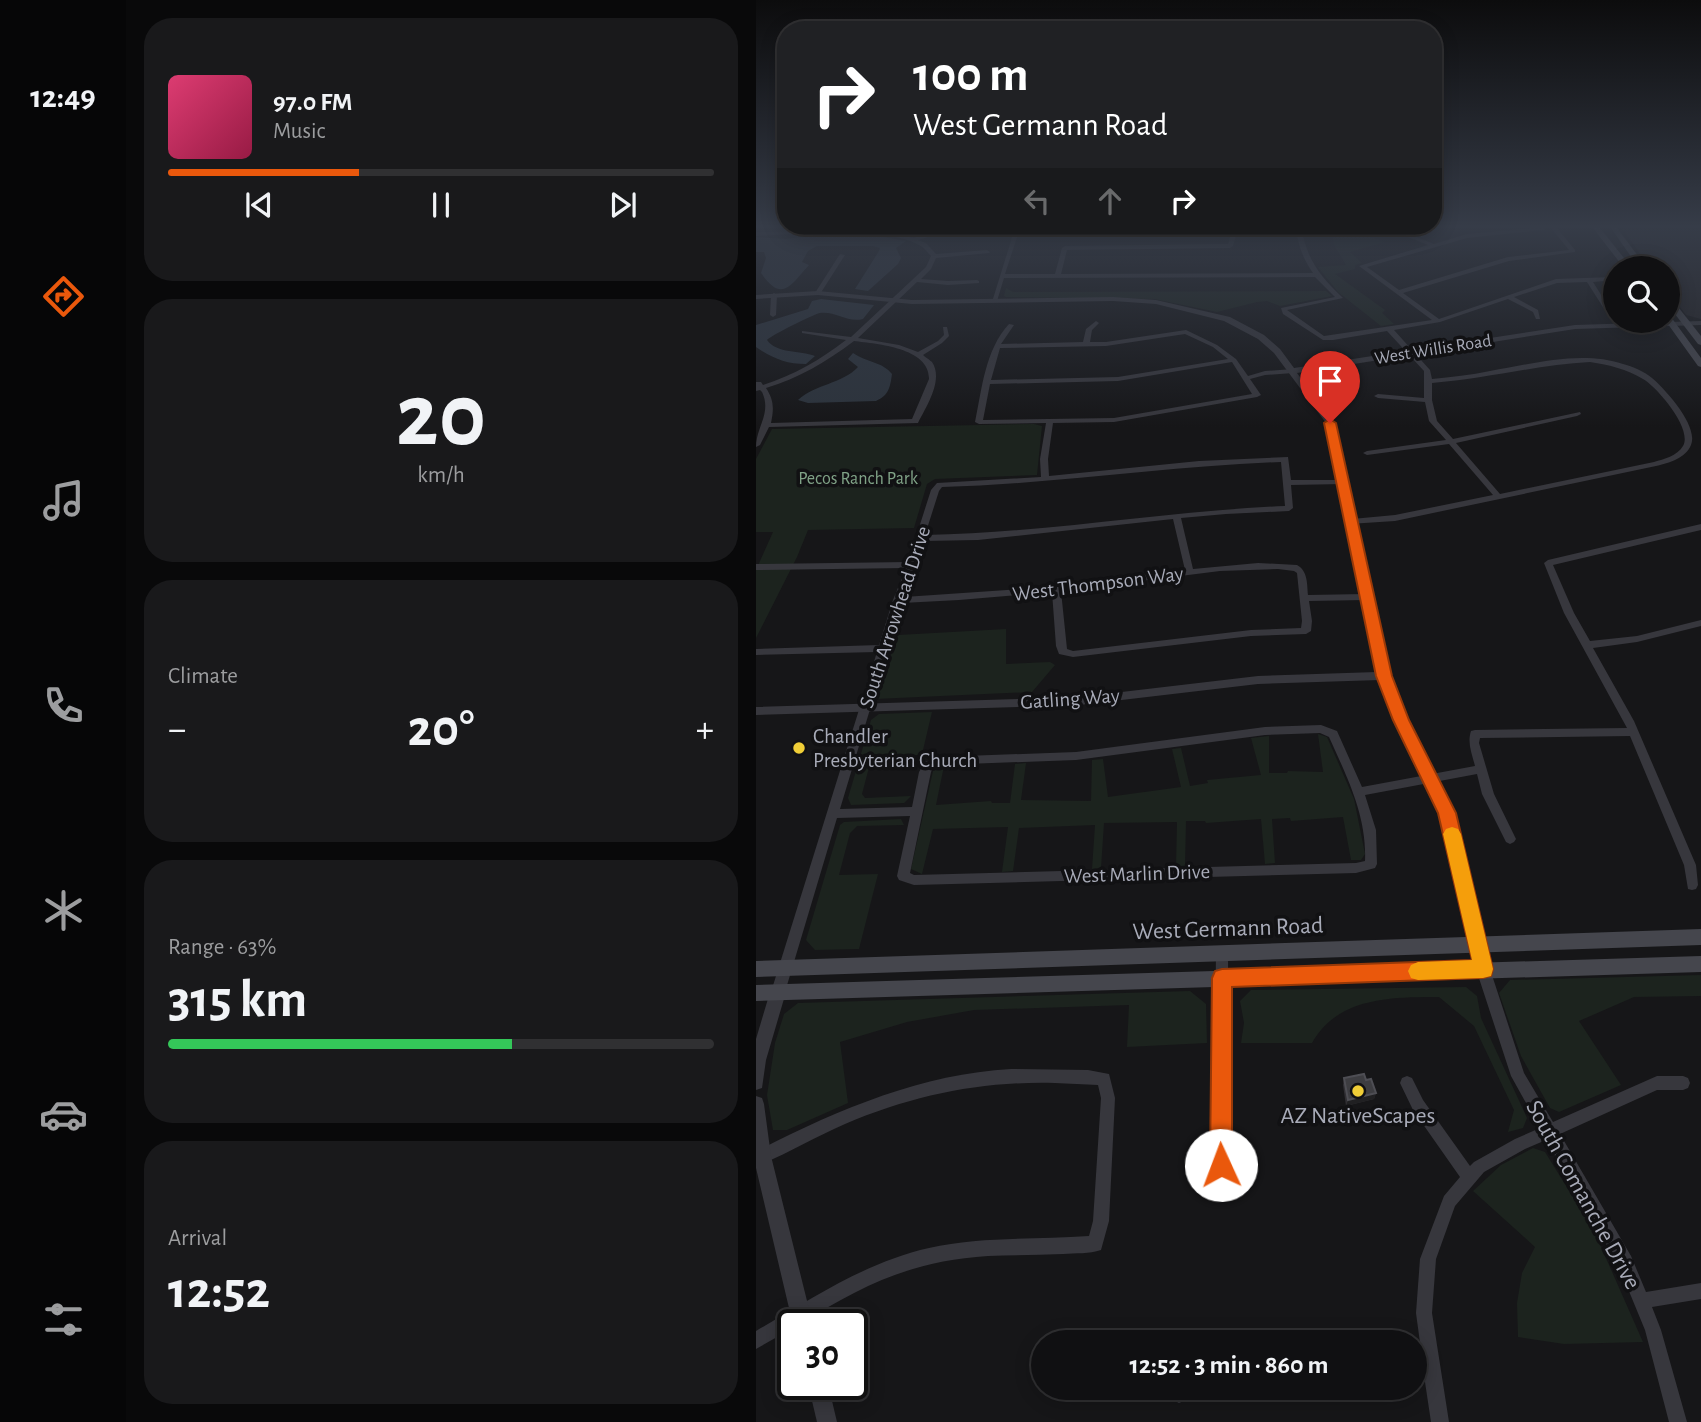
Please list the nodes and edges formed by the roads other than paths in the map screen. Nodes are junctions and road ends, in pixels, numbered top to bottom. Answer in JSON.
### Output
{"nodes":[{"id":1,"x":788,"y":294,"type":"edge"},
{"id":2,"x":833,"y":294,"type":"edge"},
{"id":3,"x":901,"y":294,"type":"edge"},
{"id":4,"x":996,"y":294,"type":"edge"},
{"id":5,"x":1336,"y":294,"type":"edge"},
{"id":6,"x":1402,"y":294,"type":"edge"},
{"id":7,"x":1517,"y":294,"type":"edge"},
{"id":8,"x":774,"y":295,"type":"junction"},
{"id":9,"x":756,"y":297,"type":"edge"},
{"id":10,"x":1509,"y":297,"type":"junction"},
{"id":11,"x":895,"y":300,"type":"junction"},
{"id":12,"x":994,"y":300,"type":"junction"},
{"id":13,"x":1680,"y":315,"type":"edge"},
{"id":14,"x":773,"y":316,"type":"dead end"},
{"id":15,"x":1538,"y":318,"type":"dead end"},
{"id":16,"x":1438,"y":321,"type":"junction"},
{"id":17,"x":1680,"y":322,"type":"edge"},
{"id":18,"x":1096,"y":323,"type":"dead end"},
{"id":19,"x":1686,"y":323,"type":"junction"},
{"id":20,"x":1701,"y":323,"type":"edge"},
{"id":21,"x":1011,"y":325,"type":"dead end"},
{"id":22,"x":1603,"y":326,"type":"edge"},
{"id":23,"x":945,"y":328,"type":"dead end"},
{"id":24,"x":1389,"y":329,"type":"junction"},
{"id":25,"x":804,"y":332,"type":"dead end"},
{"id":26,"x":1679,"y":333,"type":"edge"},
{"id":27,"x":854,"y":340,"type":"junction"},
{"id":28,"x":1701,"y":342,"type":"edge"},
{"id":29,"x":1086,"y":345,"type":"junction"},
{"id":30,"x":998,"y":346,"type":"junction"},
{"id":31,"x":1413,"y":353,"type":"junction"},
{"id":32,"x":919,"y":354,"type":"junction"},
{"id":33,"x":1234,"y":360,"type":"junction"},
{"id":34,"x":1701,"y":364,"type":"edge"},
{"id":35,"x":1290,"y":370,"type":"junction"},
{"id":36,"x":1247,"y":377,"type":"junction"},
{"id":37,"x":1429,"y":381,"type":"junction"},
{"id":38,"x":988,"y":382,"type":"junction"},
{"id":39,"x":758,"y":386,"type":"edge"},
{"id":40,"x":1378,"y":396,"type":"dead end"},
{"id":41,"x":1428,"y":400,"type":"junction"},
{"id":42,"x":1577,"y":414,"type":"dead end"},
{"id":43,"x":1050,"y":421,"type":"junction"},
{"id":44,"x":767,"y":425,"type":"junction"},
{"id":45,"x":1450,"y":442,"type":"junction"},
{"id":46,"x":756,"y":445,"type":"edge"},
{"id":47,"x":1367,"y":453,"type":"dead end"},
{"id":48,"x":1045,"y":478,"type":"junction"},
{"id":49,"x":1345,"y":482,"type":"junction"},
{"id":50,"x":1288,"y":483,"type":"junction"},
{"id":51,"x":1498,"y":496,"type":"junction"},
{"id":52,"x":1176,"y":516,"type":"junction"},
{"id":53,"x":1352,"y":522,"type":"junction"},
{"id":54,"x":1701,"y":527,"type":"edge"},
{"id":55,"x":920,"y":538,"type":"junction"},
{"id":56,"x":912,"y":565,"type":"junction"},
{"id":57,"x":756,"y":567,"type":"edge"},
{"id":58,"x":1190,"y":573,"type":"junction"},
{"id":59,"x":1056,"y":589,"type":"junction"},
{"id":60,"x":1365,"y":597,"type":"junction"},
{"id":61,"x":1303,"y":598,"type":"junction"},
{"id":62,"x":898,"y":600,"type":"junction"},
{"id":63,"x":1701,"y":623,"type":"edge"},
{"id":64,"x":1586,"y":645,"type":"junction"},
{"id":65,"x":883,"y":648,"type":"junction"},
{"id":66,"x":756,"y":652,"type":"edge"},
{"id":67,"x":1384,"y":676,"type":"junction"},
{"id":68,"x":865,"y":708,"type":"junction"},
{"id":69,"x":756,"y":711,"type":"edge"},
{"id":70,"x":1634,"y":732,"type":"junction"},
{"id":71,"x":1481,"y":769,"type":"junction"},
{"id":72,"x":1432,"y":778,"type":"junction"},
{"id":73,"x":1359,"y":792,"type":"junction"},
{"id":74,"x":916,"y":811,"type":"junction"},
{"id":75,"x":832,"y":814,"type":"junction"},
{"id":76,"x":1510,"y":839,"type":"dead end"},
{"id":77,"x":1692,"y":884,"type":"dead end"},
{"id":78,"x":1701,"y":937,"type":"edge"},
{"id":79,"x":1478,"y":946,"type":"junction"},
{"id":80,"x":1222,"y":954,"type":"junction"},
{"id":81,"x":1701,"y":964,"type":"edge"},
{"id":82,"x":786,"y":968,"type":"junction"},
{"id":83,"x":756,"y":969,"type":"edge"},
{"id":84,"x":1483,"y":969,"type":"junction"},
{"id":85,"x":1222,"y":978,"type":"junction"},
{"id":86,"x":778,"y":992,"type":"junction"},
{"id":87,"x":756,"y":993,"type":"edge"},
{"id":88,"x":756,"y":1082,"type":"edge"},
{"id":89,"x":1407,"y":1083,"type":"dead end"},
{"id":90,"x":1683,"y":1083,"type":"dead end"},
{"id":91,"x":756,"y":1104,"type":"edge"},
{"id":92,"x":1548,"y":1130,"type":"junction"},
{"id":93,"x":762,"y":1156,"type":"junction"},
{"id":94,"x":1221,"y":1165,"type":"dead end"},
{"id":95,"x":1469,"y":1177,"type":"junction"},
{"id":96,"x":1701,"y":1291,"type":"edge"},
{"id":97,"x":1641,"y":1301,"type":"junction"},
{"id":98,"x":799,"y":1309,"type":"edge"},
{"id":99,"x":819,"y":1309,"type":"edge"},
{"id":100,"x":777,"y":1331,"type":"edge"},
{"id":101,"x":756,"y":1341,"type":"edge"},
{"id":102,"x":1427,"y":1373,"type":"edge"},
{"id":103,"x":1433,"y":1373,"type":"junction"},
{"id":104,"x":822,"y":1400,"type":"edge"},
{"id":105,"x":827,"y":1422,"type":"edge"},
{"id":106,"x":1440,"y":1422,"type":"edge"},
{"id":107,"x":1678,"y":1422,"type":"edge"}],
"edges":[{"from":1,"to":8,"type":"street"},
{"from":2,"to":11,"type":"street"},
{"from":3,"to":11,"type":"street"},
{"from":4,"to":12,"type":"street"},
{"from":5,"to":24,"type":"street"},
{"from":6,"to":16,"type":"street"},
{"from":7,"to":10,"type":"street"},
{"from":8,"to":9,"type":"street"},
{"from":8,"to":14,"type":"street"},
{"from":10,"to":15,"type":"street"},
{"from":10,"to":16,"type":"street"},
{"from":11,"to":12,"type":"street"},
{"from":11,"to":27,"type":"street"},
{"from":12,"to":35,"type":"street"},
{"from":13,"to":19,"type":"main road"},
{"from":16,"to":24,"type":"street"},
{"from":17,"to":19,"type":"street","name":"West Willis Road"},
{"from":18,"to":29,"type":"street"},
{"from":19,"to":20,"type":"street","name":"West Willis Road"},
{"from":19,"to":28,"type":"main road"},
{"from":21,"to":30,"type":"street"},
{"from":22,"to":31,"type":"street","name":"West Willis Road"},
{"from":23,"to":32,"type":"street"},
{"from":24,"to":31,"type":"street"},
{"from":25,"to":27,"type":"street"},
{"from":26,"to":34,"type":"main road"},
{"from":27,"to":32,"type":"street"},
{"from":27,"to":39,"type":"street"},
{"from":29,"to":30,"type":"street"},
{"from":29,"to":33,"type":"street"},
{"from":30,"to":38,"type":"street"},
{"from":31,"to":35,"type":"street","name":"West Willis Road"},
{"from":31,"to":37,"type":"street"},
{"from":32,"to":44,"type":"street"},
{"from":33,"to":36,"type":"street"},
{"from":33,"to":38,"type":"street"},
{"from":35,"to":36,"type":"street","name":"West Willis Road"},
{"from":35,"to":49,"type":"street"},
{"from":36,"to":43,"type":"street"},
{"from":37,"to":41,"type":"street"},
{"from":37,"to":51,"type":"street"},
{"from":38,"to":43,"type":"street"},
{"from":39,"to":44,"type":"street"},
{"from":40,"to":41,"type":"street"},
{"from":41,"to":45,"type":"street"},
{"from":42,"to":45,"type":"street"},
{"from":43,"to":48,"type":"street"},
{"from":44,"to":46,"type":"street"},
{"from":45,"to":47,"type":"street"},
{"from":45,"to":51,"type":"street"},
{"from":48,"to":50,"type":"street"},
{"from":48,"to":55,"type":"street","name":"South Arrowhead Drive"},
{"from":49,"to":50,"type":"street"},
{"from":49,"to":53,"type":"street"},
{"from":50,"to":52,"type":"street"},
{"from":51,"to":53,"type":"street"},
{"from":52,"to":55,"type":"street"},
{"from":52,"to":58,"type":"street"},
{"from":53,"to":60,"type":"street"},
{"from":54,"to":64,"type":"street"},
{"from":55,"to":56,"type":"street","name":"South Arrowhead Drive"},
{"from":56,"to":57,"type":"street"},
{"from":56,"to":62,"type":"street","name":"South Arrowhead Drive"},
{"from":58,"to":59,"type":"street","name":"West Thompson Way"},
{"from":58,"to":61,"type":"street","name":"West Thompson Way"},
{"from":59,"to":61,"type":"street"},
{"from":59,"to":62,"type":"street","name":"West Thompson Way"},
{"from":60,"to":61,"type":"street"},
{"from":60,"to":67,"type":"street"},
{"from":62,"to":65,"type":"street","name":"South Arrowhead Drive"},
{"from":63,"to":64,"type":"street"},
{"from":64,"to":70,"type":"street"},
{"from":65,"to":66,"type":"street"},
{"from":65,"to":68,"type":"street","name":"South Arrowhead Drive"},
{"from":67,"to":68,"type":"street","name":"Gatling Way"},
{"from":67,"to":72,"type":"street"},
{"from":68,"to":69,"type":"street","name":"Gatling Way"},
{"from":68,"to":75,"type":"street","name":"South Arrowhead Drive"},
{"from":70,"to":71,"type":"street"},
{"from":70,"to":77,"type":"street"},
{"from":71,"to":72,"type":"street"},
{"from":71,"to":76,"type":"street"},
{"from":72,"to":73,"type":"street"},
{"from":72,"to":79,"type":"street"},
{"from":73,"to":74,"type":"street"},
{"from":73,"to":74,"type":"street","name":"West Marlin Drive"},
{"from":74,"to":75,"type":"street"},
{"from":75,"to":82,"type":"street","name":"South Arrowhead Drive"},
{"from":78,"to":79,"type":"main road","name":"West Germann Road"},
{"from":79,"to":80,"type":"main road","name":"West Germann Road"},
{"from":79,"to":84,"type":"street"},
{"from":80,"to":82,"type":"main road","name":"West Germann Road"},
{"from":80,"to":85,"type":"street"},
{"from":81,"to":84,"type":"main road"},
{"from":82,"to":83,"type":"main road","name":"West Germann Road"},
{"from":82,"to":86,"type":"street","name":"South Arrowhead Drive"},
{"from":84,"to":85,"type":"main road"},
{"from":84,"to":92,"type":"street","name":"South Comanche Drive"},
{"from":85,"to":86,"type":"main road"},
{"from":85,"to":94,"type":"street"},
{"from":86,"to":87,"type":"main road"},
{"from":86,"to":88,"type":"street"},
{"from":89,"to":95,"type":"street"},
{"from":90,"to":92,"type":"street"},
{"from":91,"to":93,"type":"street"},
{"from":92,"to":95,"type":"street"},
{"from":92,"to":97,"type":"street","name":"South Comanche Drive"},
{"from":93,"to":98,"type":"street"},
{"from":93,"to":99,"type":"street"},
{"from":95,"to":103,"type":"street"},
{"from":96,"to":97,"type":"street"},
{"from":97,"to":107,"type":"street","name":"South Comanche Drive"},
{"from":100,"to":101,"type":"street"},
{"from":102,"to":103,"type":"street"},
{"from":103,"to":106,"type":"street"},
{"from":104,"to":105,"type":"street"}]}
